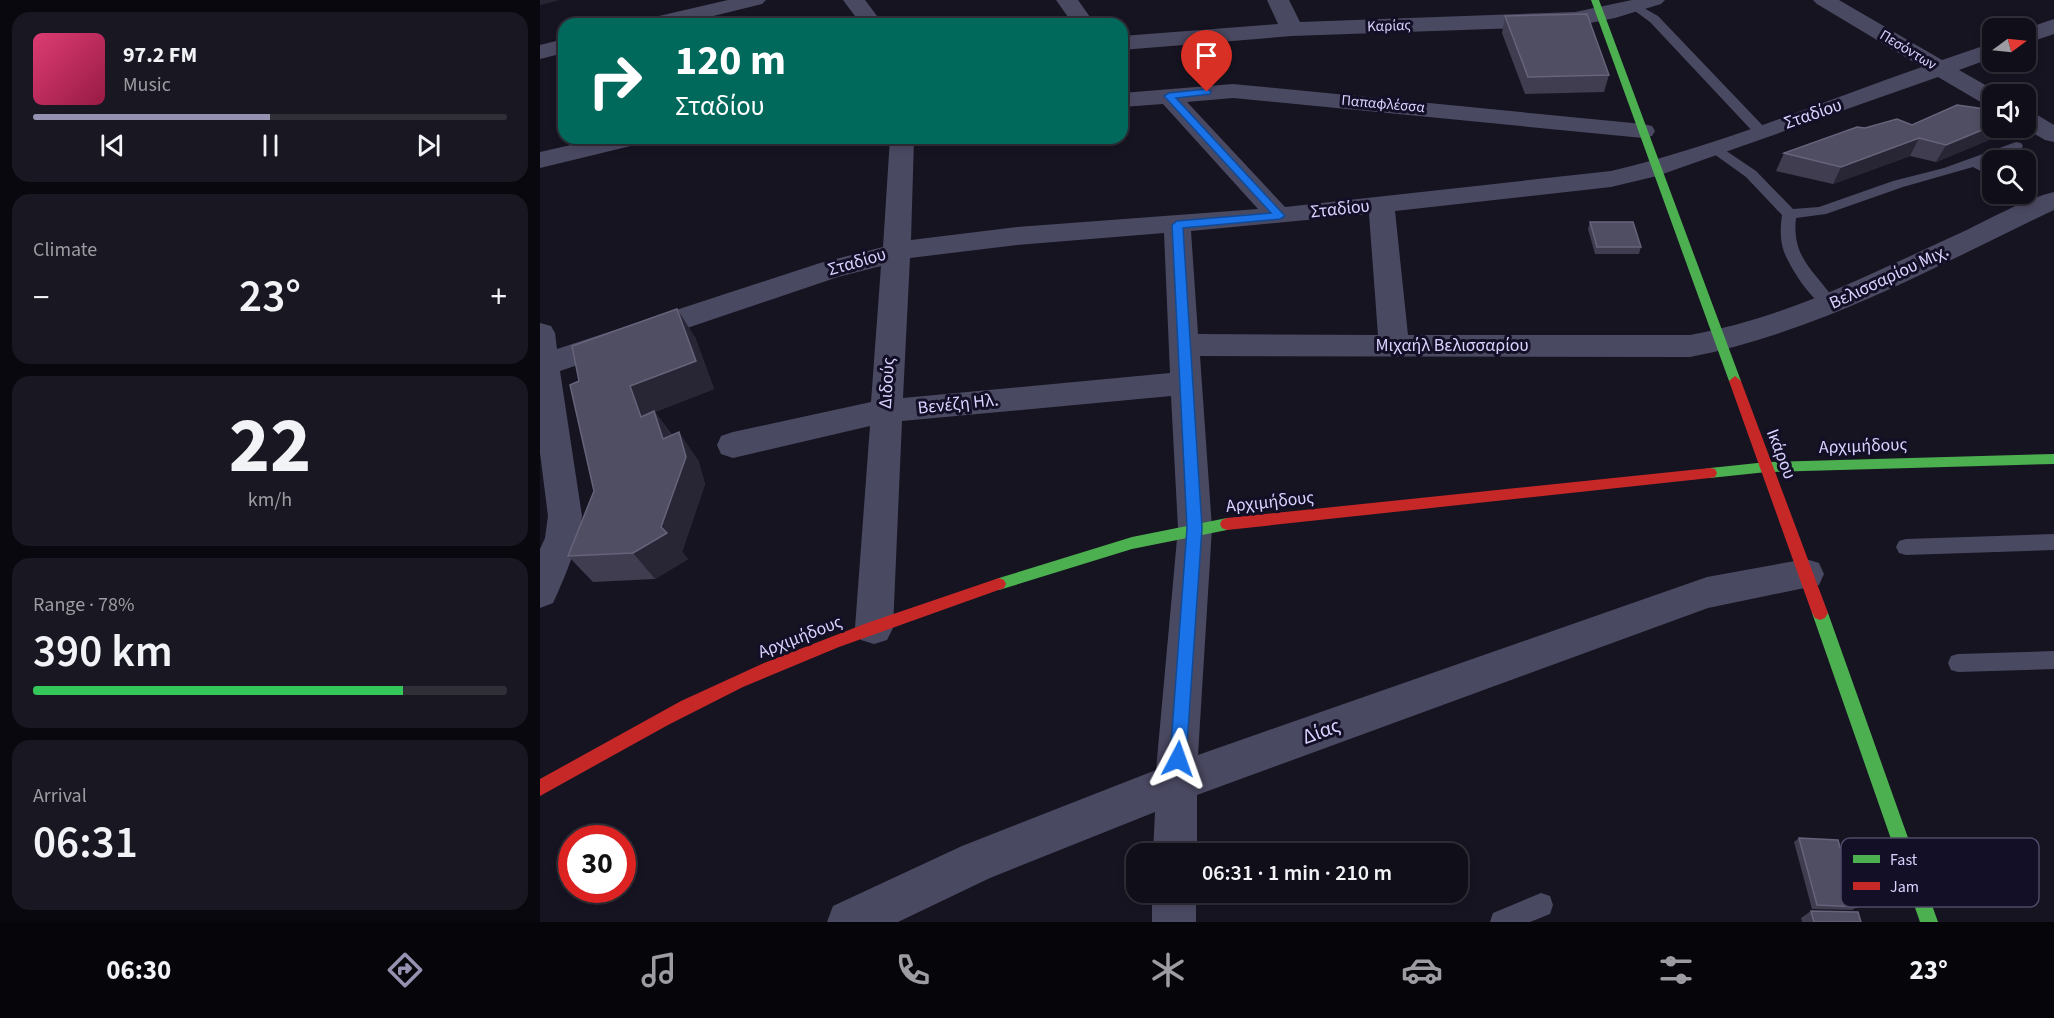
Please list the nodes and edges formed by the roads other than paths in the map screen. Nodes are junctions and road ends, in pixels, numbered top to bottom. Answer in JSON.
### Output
{"nodes":[{"id":1,"x":755,"y":0,"type":"edge"},
{"id":2,"x":854,"y":0,"type":"edge"},
{"id":3,"x":1066,"y":0,"type":"edge"},
{"id":4,"x":1278,"y":0,"type":"edge"},
{"id":5,"x":1824,"y":0,"type":"edge"},
{"id":6,"x":1644,"y":3,"type":"edge"},
{"id":7,"x":1598,"y":7,"type":"edge"},
{"id":8,"x":679,"y":18,"type":"edge"},
{"id":9,"x":868,"y":18,"type":"edge"},
{"id":10,"x":1080,"y":18,"type":"edge"},
{"id":11,"x":2054,"y":26,"type":"edge"},
{"id":12,"x":1292,"y":29,"type":"junction"},
{"id":13,"x":2036,"y":33,"type":"edge"},
{"id":14,"x":1128,"y":43,"type":"edge"},
{"id":15,"x":558,"y":48,"type":"edge"},
{"id":16,"x":540,"y":52,"type":"edge"},
{"id":17,"x":1982,"y":54,"type":"edge"},
{"id":18,"x":1940,"y":70,"type":"junction"},
{"id":19,"x":1982,"y":93,"type":"edge"},
{"id":20,"x":1169,"y":96,"type":"junction"},
{"id":21,"x":1128,"y":99,"type":"edge"},
{"id":22,"x":2036,"y":124,"type":"edge"},
{"id":23,"x":1643,"y":131,"type":"junction"},
{"id":24,"x":1761,"y":132,"type":"junction"},
{"id":25,"x":2054,"y":135,"type":"edge"},
{"id":26,"x":608,"y":144,"type":"edge"},
{"id":27,"x":902,"y":144,"type":"edge"},
{"id":28,"x":2016,"y":146,"type":"dead end"},
{"id":29,"x":1714,"y":149,"type":"junction"},
{"id":30,"x":540,"y":160,"type":"edge"},
{"id":31,"x":1974,"y":162,"type":"junction"},
{"id":32,"x":1982,"y":167,"type":"edge"},
{"id":33,"x":1657,"y":168,"type":"junction"},
{"id":34,"x":1381,"y":204,"type":"junction"},
{"id":35,"x":2041,"y":206,"type":"edge"},
{"id":36,"x":1789,"y":214,"type":"junction"},
{"id":37,"x":1280,"y":216,"type":"junction"},
{"id":38,"x":1177,"y":225,"type":"junction"},
{"id":39,"x":897,"y":251,"type":"junction"},
{"id":40,"x":1829,"y":304,"type":"junction"},
{"id":41,"x":1719,"y":341,"type":"junction"},
{"id":42,"x":1184,"y":345,"type":"junction"},
{"id":43,"x":1394,"y":345,"type":"junction"},
{"id":44,"x":542,"y":354,"type":"edge"},
{"id":45,"x":1187,"y":383,"type":"junction"},
{"id":46,"x":885,"y":411,"type":"junction"},
{"id":47,"x":733,"y":445,"type":"dead end"},
{"id":48,"x":2054,"y":459,"type":"edge"},
{"id":49,"x":1767,"y":467,"type":"junction"},
{"id":50,"x":1195,"y":528,"type":"junction"},
{"id":51,"x":551,"y":542,"type":"edge"},
{"id":52,"x":2054,"y":542,"type":"edge"},
{"id":53,"x":1906,"y":547,"type":"dead end"},
{"id":54,"x":1806,"y":574,"type":"junction"},
{"id":55,"x":540,"y":592,"type":"edge"},
{"id":56,"x":874,"y":628,"type":"junction"},
{"id":57,"x":2054,"y":660,"type":"edge"},
{"id":58,"x":1958,"y":663,"type":"dead end"},
{"id":59,"x":1176,"y":783,"type":"junction"},
{"id":60,"x":540,"y":788,"type":"edge"},
{"id":61,"x":1899,"y":838,"type":"edge"},
{"id":62,"x":1175,"y":843,"type":"edge"},
{"id":63,"x":1174,"y":903,"type":"edge"},
{"id":64,"x":1541,"y":905,"type":"dead end"},
{"id":65,"x":1924,"y":907,"type":"edge"},
{"id":66,"x":849,"y":922,"type":"edge"},
{"id":67,"x":1174,"y":922,"type":"edge"},
{"id":68,"x":1502,"y":922,"type":"edge"},
{"id":69,"x":1929,"y":922,"type":"edge"}],
"edges":[{"from":1,"to":8,"type":"street"},
{"from":2,"to":9,"type":"street"},
{"from":3,"to":10,"type":"street"},
{"from":4,"to":12,"type":"street"},
{"from":5,"to":18,"type":"street","name":"Πεσόντων"},
{"from":6,"to":7,"type":"street","name":"Καρίας"},
{"from":6,"to":24,"type":"lane"},
{"from":7,"to":12,"type":"street","name":"Καρίας"},
{"from":7,"to":23,"type":"street","name":"Ικάρου"},
{"from":11,"to":13,"type":"street"},
{"from":12,"to":14,"type":"street","name":"Καρίας"},
{"from":15,"to":16,"type":"street"},
{"from":17,"to":18,"type":"street","name":"Σταδίου"},
{"from":18,"to":19,"type":"street","name":"Πεσόντων"},
{"from":18,"to":24,"type":"street","name":"Σταδίου"},
{"from":20,"to":21,"type":"street","name":"Παπαφλέσσα"},
{"from":20,"to":23,"type":"street","name":"Παπαφλέσσα"},
{"from":20,"to":37,"type":"street"},
{"from":22,"to":25,"type":"street"},
{"from":23,"to":33,"type":"street","name":"Ικάρου"},
{"from":24,"to":29,"type":"street","name":"Σταδίου"},
{"from":26,"to":30,"type":"street"},
{"from":27,"to":39,"type":"street","name":"Διδούς"},
{"from":28,"to":31,"type":"lane"},
{"from":29,"to":33,"type":"street","name":"Σταδίου"},
{"from":29,"to":36,"type":"lane"},
{"from":31,"to":32,"type":"lane"},
{"from":31,"to":36,"type":"lane"},
{"from":33,"to":34,"type":"street","name":"Σταδίου"},
{"from":33,"to":41,"type":"street","name":"Ικάρου"},
{"from":34,"to":37,"type":"street","name":"Σταδίου"},
{"from":34,"to":43,"type":"street"},
{"from":35,"to":40,"type":"street","name":"Βελισσαρίου Μιχ."},
{"from":36,"to":40,"type":"lane"},
{"from":37,"to":38,"type":"street","name":"Σταδίου"},
{"from":38,"to":39,"type":"street","name":"Σταδίου"},
{"from":38,"to":42,"type":"street"},
{"from":39,"to":44,"type":"street","name":"Σταδίου"},
{"from":39,"to":46,"type":"street","name":"Διδούς"},
{"from":40,"to":41,"type":"street","name":"Βελισσαρίου Μιχ."},
{"from":41,"to":43,"type":"street","name":"Μιχαήλ Βελισσαρίου"},
{"from":41,"to":49,"type":"street","name":"Ικάρου"},
{"from":42,"to":43,"type":"street","name":"Μιχαήλ Βελισσαρίου"},
{"from":42,"to":45,"type":"street"},
{"from":44,"to":51,"type":"street"},
{"from":45,"to":46,"type":"street","name":"Βενέζη Ηλ."},
{"from":45,"to":50,"type":"street"},
{"from":46,"to":47,"type":"street","name":"Βενέζη Ηλ."},
{"from":46,"to":56,"type":"street","name":"Διδούς"},
{"from":48,"to":49,"type":"street","name":"Αρχιμήδους"},
{"from":49,"to":50,"type":"street","name":"Αρχιμήδους"},
{"from":49,"to":54,"type":"street","name":"Ικάρου"},
{"from":50,"to":56,"type":"street","name":"Αρχιμήδους"},
{"from":50,"to":59,"type":"street"},
{"from":51,"to":55,"type":"street"},
{"from":52,"to":53,"type":"lane"},
{"from":54,"to":59,"type":"street","name":"Δίας"},
{"from":54,"to":61,"type":"street","name":"Ικάρου"},
{"from":56,"to":60,"type":"street","name":"Αρχιμήδους"},
{"from":57,"to":58,"type":"lane"},
{"from":59,"to":62,"type":"street"},
{"from":59,"to":66,"type":"street","name":"Δίας"},
{"from":63,"to":67,"type":"street"},
{"from":64,"to":68,"type":"lane"},
{"from":65,"to":69,"type":"street","name":"Ικάρου"}]}
